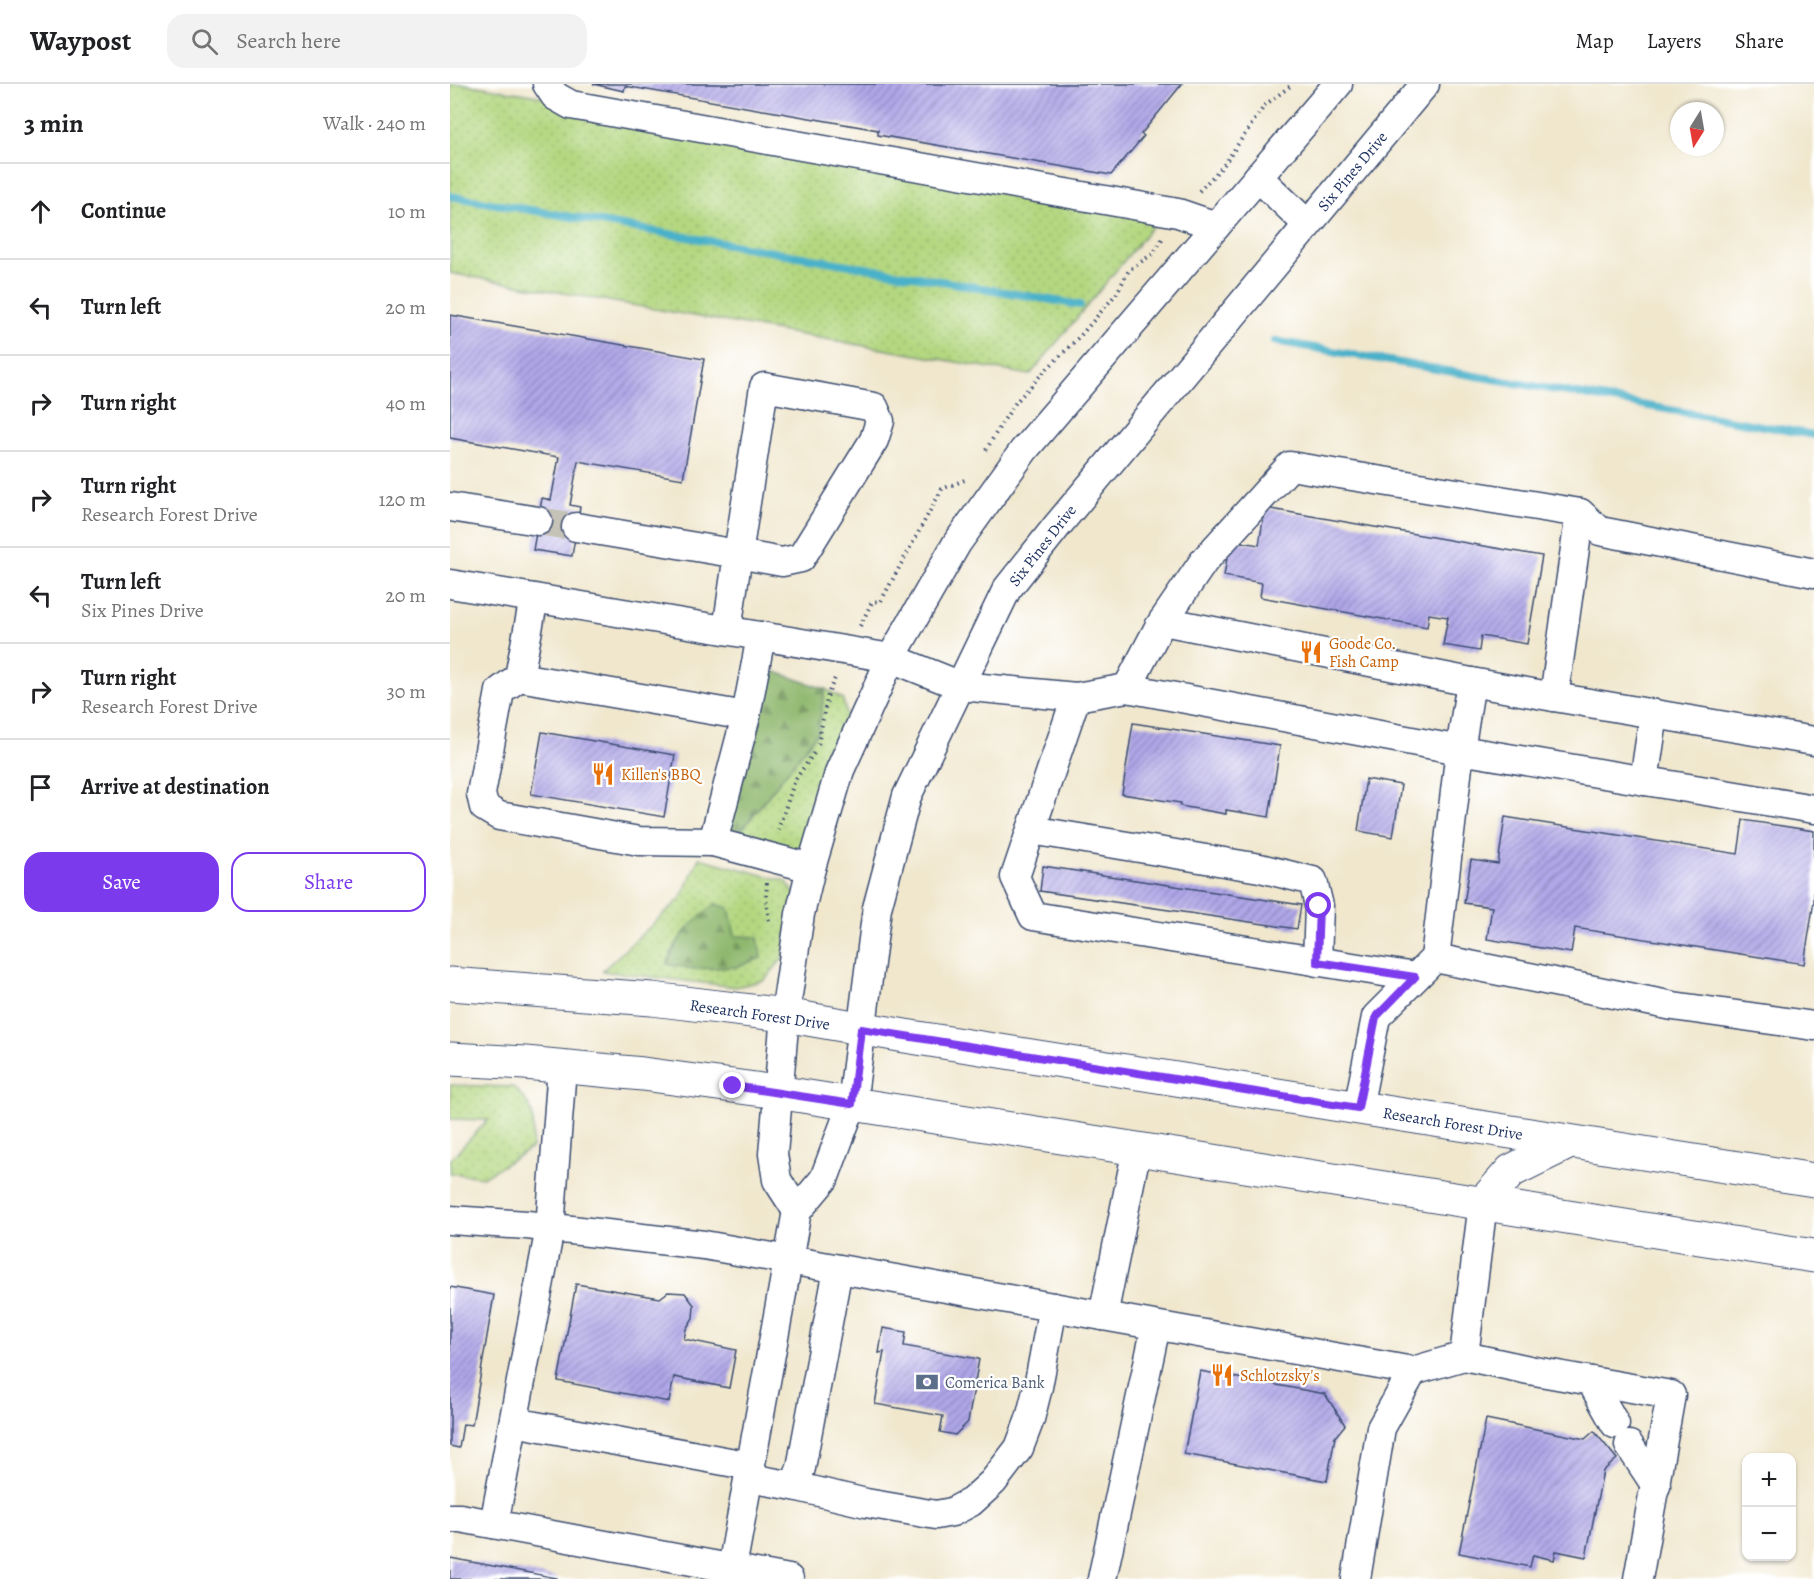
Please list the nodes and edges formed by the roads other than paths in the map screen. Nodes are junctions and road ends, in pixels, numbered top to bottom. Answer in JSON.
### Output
{"nodes":[{"id":1,"x":546,"y":84,"type":"edge"},
{"id":2,"x":1338,"y":84,"type":"edge"},
{"id":3,"x":1425,"y":84,"type":"edge"},
{"id":4,"x":1258,"y":177,"type":"junction"},
{"id":5,"x":1307,"y":224,"type":"junction"},
{"id":6,"x":1216,"y":226,"type":"junction"},
{"id":7,"x":450,"y":507,"type":"edge"},
{"id":8,"x":1580,"y":513,"type":"junction"},
{"id":9,"x":538,"y":521,"type":"tunnel mouth"},
{"id":10,"x":576,"y":527,"type":"tunnel mouth"},
{"id":11,"x":738,"y":554,"type":"junction"},
{"id":12,"x":1814,"y":573,"type":"edge"},
{"id":13,"x":450,"y":584,"type":"edge"},
{"id":14,"x":534,"y":598,"type":"junction"},
{"id":15,"x":1163,"y":621,"type":"junction"},
{"id":16,"x":727,"y":630,"type":"junction"},
{"id":17,"x":761,"y":636,"type":"junction"},
{"id":18,"x":891,"y":658,"type":"junction"},
{"id":19,"x":1471,"y":682,"type":"junction"},
{"id":20,"x":510,"y":684,"type":"junction"},
{"id":21,"x":961,"y":686,"type":"junction"},
{"id":22,"x":1126,"y":688,"type":"junction"},
{"id":23,"x":1076,"y":697,"type":"junction"},
{"id":24,"x":1554,"y":698,"type":"junction"},
{"id":25,"x":1654,"y":714,"type":"junction"},
{"id":26,"x":746,"y":716,"type":"junction"},
{"id":27,"x":1814,"y":741,"type":"edge"},
{"id":28,"x":1460,"y":750,"type":"junction"},
{"id":29,"x":1644,"y":781,"type":"junction"},
{"id":30,"x":1814,"y":809,"type":"edge"},
{"id":31,"x":1031,"y":830,"type":"junction"},
{"id":32,"x":713,"y":842,"type":"junction"},
{"id":33,"x":811,"y":868,"type":"junction"},
{"id":34,"x":1317,"y":962,"type":"junction"},
{"id":35,"x":1425,"y":968,"type":"junction"},
{"id":36,"x":450,"y":984,"type":"edge"},
{"id":37,"x":785,"y":1015,"type":"junction"},
{"id":38,"x":1814,"y":1026,"type":"edge"},
{"id":39,"x":861,"y":1029,"type":"junction"},
{"id":40,"x":450,"y":1059,"type":"edge"},
{"id":41,"x":562,"y":1067,"type":"junction"},
{"id":42,"x":777,"y":1092,"type":"junction"},
{"id":43,"x":852,"y":1104,"type":"junction"},
{"id":44,"x":1358,"y":1108,"type":"junction"},
{"id":45,"x":1570,"y":1142,"type":"junction"},
{"id":46,"x":1137,"y":1148,"type":"junction"},
{"id":47,"x":1814,"y":1180,"type":"edge"},
{"id":48,"x":1483,"y":1203,"type":"junction"},
{"id":49,"x":797,"y":1211,"type":"junction"},
{"id":50,"x":450,"y":1220,"type":"edge"},
{"id":51,"x":550,"y":1228,"type":"junction"},
{"id":52,"x":1814,"y":1256,"type":"edge"},
{"id":53,"x":788,"y":1260,"type":"junction"},
{"id":54,"x":838,"y":1269,"type":"junction"},
{"id":55,"x":1053,"y":1307,"type":"junction"},
{"id":56,"x":1103,"y":1316,"type":"junction"},
{"id":57,"x":1156,"y":1326,"type":"junction"},
{"id":58,"x":1464,"y":1356,"type":"junction"},
{"id":59,"x":1413,"y":1371,"type":"junction"},
{"id":60,"x":1591,"y":1381,"type":"junction"},
{"id":61,"x":514,"y":1422,"type":"junction"},
{"id":62,"x":750,"y":1472,"type":"junction"},
{"id":63,"x":794,"y":1486,"type":"junction"},
{"id":64,"x":1656,"y":1486,"type":"junction"},
{"id":65,"x":450,"y":1518,"type":"edge"},
{"id":66,"x":494,"y":1524,"type":"junction"},
{"id":67,"x":732,"y":1568,"type":"junction"},
{"id":68,"x":789,"y":1579,"type":"edge"},
{"id":69,"x":1102,"y":1579,"type":"edge"},
{"id":70,"x":1356,"y":1579,"type":"edge"},
{"id":71,"x":1638,"y":1579,"type":"edge"}],
"edges":[{"from":1,"to":6,"type":"street"},
{"from":2,"to":4,"type":"street"},
{"from":3,"to":5,"type":"street","name":"Six Pines Drive"},
{"from":4,"to":5,"type":"street"},
{"from":4,"to":6,"type":"street"},
{"from":5,"to":21,"type":"street","name":"Six Pines Drive"},
{"from":6,"to":18,"type":"street"},
{"from":7,"to":9,"type":"street"},
{"from":8,"to":12,"type":"street"},
{"from":8,"to":15,"type":"street"},
{"from":8,"to":24,"type":"street"},
{"from":10,"to":11,"type":"street"},
{"from":11,"to":11,"type":"street"},
{"from":11,"to":16,"type":"street"},
{"from":13,"to":14,"type":"street"},
{"from":14,"to":16,"type":"street"},
{"from":14,"to":20,"type":"street"},
{"from":15,"to":19,"type":"street"},
{"from":15,"to":22,"type":"street"},
{"from":16,"to":17,"type":"street"},
{"from":17,"to":18,"type":"street"},
{"from":17,"to":26,"type":"street"},
{"from":18,"to":21,"type":"street"},
{"from":18,"to":33,"type":"street"},
{"from":19,"to":24,"type":"street"},
{"from":19,"to":28,"type":"street"},
{"from":20,"to":26,"type":"street"},
{"from":20,"to":32,"type":"street"},
{"from":21,"to":23,"type":"street"},
{"from":21,"to":39,"type":"street","name":"Six Pines Drive"},
{"from":22,"to":23,"type":"street"},
{"from":22,"to":28,"type":"street"},
{"from":23,"to":31,"type":"street"},
{"from":24,"to":25,"type":"street"},
{"from":25,"to":27,"type":"street"},
{"from":25,"to":29,"type":"street"},
{"from":26,"to":32,"type":"street"},
{"from":28,"to":29,"type":"street"},
{"from":28,"to":35,"type":"street"},
{"from":29,"to":30,"type":"street"},
{"from":31,"to":34,"type":"street"},
{"from":31,"to":34,"type":"street"},
{"from":32,"to":33,"type":"street"},
{"from":33,"to":37,"type":"street"},
{"from":34,"to":35,"type":"street"},
{"from":35,"to":38,"type":"street"},
{"from":35,"to":44,"type":"street"},
{"from":36,"to":37,"type":"main road","name":"Research Forest Drive"},
{"from":37,"to":39,"type":"main road","name":"Research Forest Drive"},
{"from":37,"to":42,"type":"street"},
{"from":39,"to":43,"type":"street","name":"Six Pines Drive"},
{"from":39,"to":44,"type":"main road","name":"Research Forest Drive"},
{"from":40,"to":41,"type":"main road"},
{"from":41,"to":42,"type":"main road"},
{"from":41,"to":51,"type":"street"},
{"from":42,"to":43,"type":"main road"},
{"from":42,"to":49,"type":"street"},
{"from":43,"to":46,"type":"main road"},
{"from":43,"to":49,"type":"street","name":"Six Pines Drive"},
{"from":44,"to":45,"type":"main road","name":"Research Forest Drive"},
{"from":45,"to":47,"type":"main road","name":"Research Forest Drive"},
{"from":45,"to":48,"type":"main road"},
{"from":46,"to":48,"type":"main road"},
{"from":46,"to":56,"type":"street"},
{"from":48,"to":52,"type":"main road"},
{"from":48,"to":58,"type":"street"},
{"from":49,"to":53,"type":"street"},
{"from":50,"to":51,"type":"street"},
{"from":51,"to":53,"type":"street"},
{"from":51,"to":61,"type":"street"},
{"from":53,"to":54,"type":"street"},
{"from":53,"to":62,"type":"street"},
{"from":54,"to":55,"type":"street"},
{"from":54,"to":63,"type":"street"},
{"from":55,"to":56,"type":"street"},
{"from":55,"to":63,"type":"street"},
{"from":56,"to":57,"type":"street"},
{"from":57,"to":59,"type":"street"},
{"from":57,"to":69,"type":"street"},
{"from":58,"to":59,"type":"street"},
{"from":58,"to":60,"type":"street"},
{"from":59,"to":70,"type":"street"},
{"from":60,"to":64,"type":"street"},
{"from":60,"to":64,"type":"street"},
{"from":61,"to":62,"type":"street"},
{"from":61,"to":66,"type":"street"},
{"from":62,"to":63,"type":"street"},
{"from":62,"to":67,"type":"street"},
{"from":64,"to":71,"type":"street"},
{"from":65,"to":66,"type":"street"},
{"from":66,"to":67,"type":"street"},
{"from":67,"to":68,"type":"street"}]}
